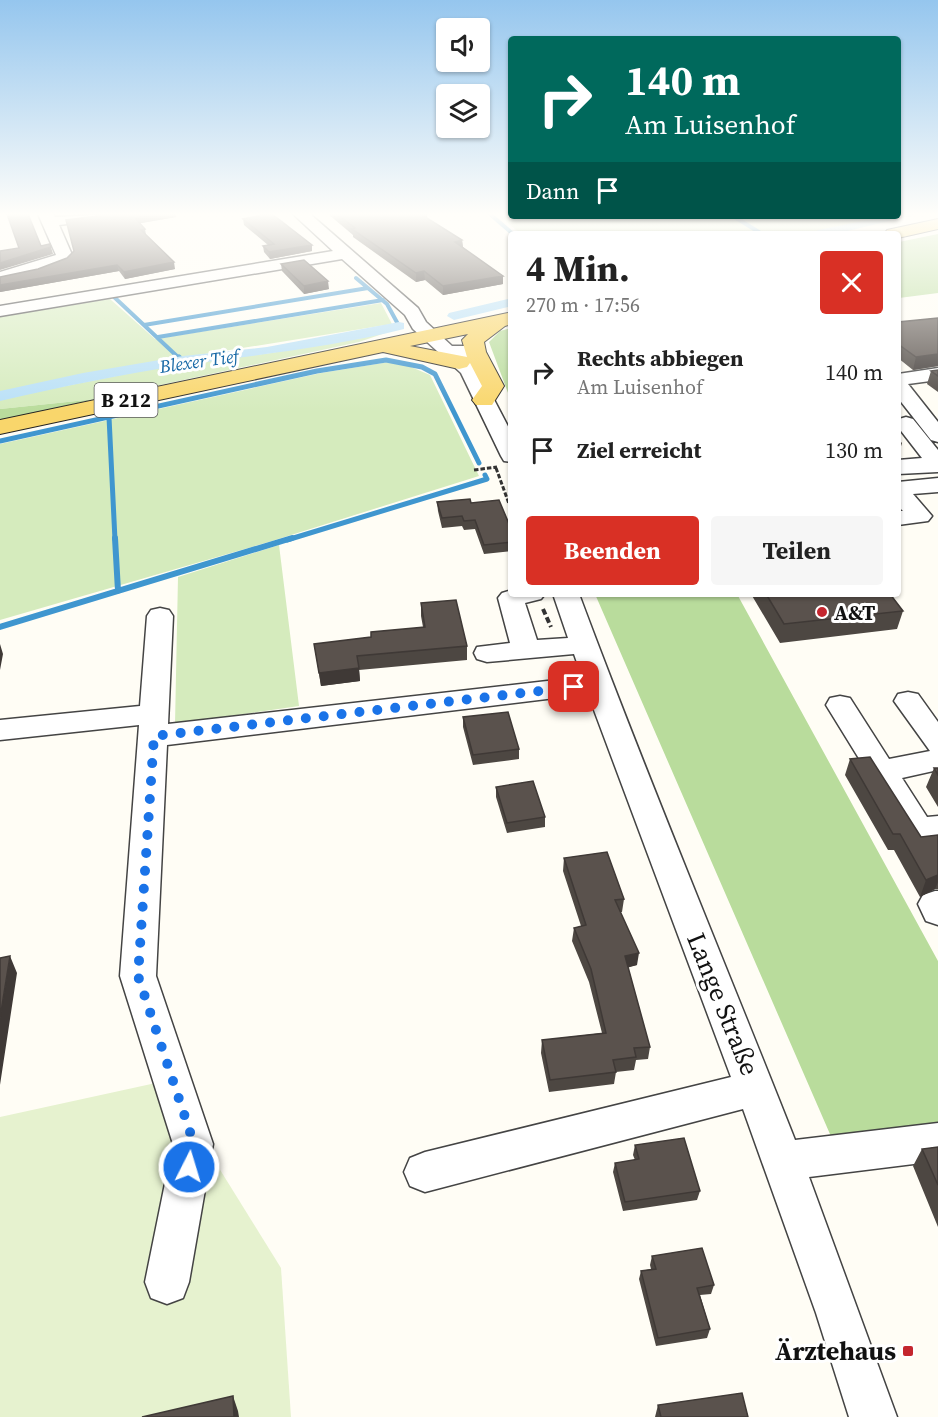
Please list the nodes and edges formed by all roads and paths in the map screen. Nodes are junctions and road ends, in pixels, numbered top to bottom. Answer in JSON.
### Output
{"nodes":[{"id":1,"x":192,"y":280,"type":"edge"},
{"id":2,"x":373,"y":280,"type":"edge"},
{"id":3,"x":0,"y":312,"type":"edge"},
{"id":4,"x":505,"y":319,"type":"edge"},
{"id":5,"x":436,"y":333,"type":"junction"},
{"id":6,"x":378,"y":346,"type":"junction"},
{"id":7,"x":938,"y":357,"type":"edge"},
{"id":8,"x":901,"y":360,"type":"edge"},
{"id":9,"x":462,"y":365,"type":"junction"},
{"id":10,"x":938,"y":366,"type":"edge"},
{"id":11,"x":901,"y":371,"type":"edge"},
{"id":12,"x":938,"y":374,"type":"edge"},
{"id":13,"x":901,"y":381,"type":"edge"},
{"id":14,"x":901,"y":386,"type":"edge"},
{"id":15,"x":484,"y":400,"type":"junction"},
{"id":16,"x":902,"y":422,"type":"edge"},
{"id":17,"x":0,"y":427,"type":"edge"},
{"id":18,"x":938,"y":436,"type":"edge"},
{"id":19,"x":490,"y":457,"type":"dead end"},
{"id":20,"x":504,"y":462,"type":"edge"},
{"id":21,"x":901,"y":462,"type":"edge"},
{"id":22,"x":937,"y":464,"type":"edge"},
{"id":23,"x":474,"y":470,"type":"dead end"},
{"id":24,"x":938,"y":485,"type":"edge"},
{"id":25,"x":508,"y":488,"type":"edge"},
{"id":26,"x":901,"y":501,"type":"edge"},
{"id":27,"x":516,"y":597,"type":"edge"},
{"id":28,"x":567,"y":597,"type":"edge"},
{"id":29,"x":160,"y":616,"type":"dead end"},
{"id":30,"x":584,"y":645,"type":"junction"},
{"id":31,"x":526,"y":650,"type":"junction"},
{"id":32,"x":487,"y":654,"type":"dead end"},
{"id":33,"x":598,"y":684,"type":"junction"},
{"id":34,"x":908,"y":701,"type":"dead end"},
{"id":35,"x":840,"y":705,"type":"dead end"},
{"id":36,"x":155,"y":725,"type":"junction"},
{"id":37,"x":0,"y":730,"type":"edge"},
{"id":38,"x":938,"y":742,"type":"edge"},
{"id":39,"x":938,"y":760,"type":"edge"},
{"id":40,"x":882,"y":771,"type":"junction"},
{"id":41,"x":938,"y":828,"type":"edge"},
{"id":42,"x":938,"y":904,"type":"edge"},
{"id":43,"x":938,"y":911,"type":"edge"},
{"id":44,"x":756,"y":1089,"type":"junction"},
{"id":45,"x":938,"y":1142,"type":"edge"},
{"id":46,"x":782,"y":1161,"type":"junction"},
{"id":47,"x":425,"y":1172,"type":"dead end"},
{"id":48,"x":167,"y":1282,"type":"dead end"},
{"id":49,"x":873,"y":1417,"type":"edge"}],
"edges":[{"from":1,"to":3,"type":"street"},
{"from":2,"to":5,"type":"street"},
{"from":4,"to":5,"type":"main road","number":"B 212"},
{"from":4,"to":15,"type":"main road","number":"B 212"},
{"from":5,"to":6,"type":"main road","number":"B 212"},
{"from":5,"to":9,"type":"street"},
{"from":6,"to":9,"type":"main road","number":"B 212"},
{"from":6,"to":17,"type":"main road","number":"B 212"},
{"from":7,"to":8,"type":"street"},
{"from":9,"to":15,"type":"street"},
{"from":10,"to":11,"type":"street"},
{"from":12,"to":13,"type":"street"},
{"from":14,"to":18,"type":"street"},
{"from":15,"to":20,"type":"street"},
{"from":16,"to":22,"type":"street"},
{"from":19,"to":20,"type":"path"},
{"from":20,"to":23,"type":"path"},
{"from":20,"to":25,"type":"path"},
{"from":21,"to":22,"type":"street"},
{"from":24,"to":26,"type":"street"},
{"from":27,"to":31,"type":"street"},
{"from":28,"to":30,"type":"street","name":"Lange Straße"},
{"from":29,"to":36,"type":"street"},
{"from":30,"to":31,"type":"street"},
{"from":30,"to":33,"type":"street","name":"Lange Straße"},
{"from":31,"to":32,"type":"street"},
{"from":33,"to":36,"type":"street"},
{"from":33,"to":44,"type":"street","name":"Lange Straße"},
{"from":34,"to":38,"type":"street"},
{"from":35,"to":40,"type":"street"},
{"from":36,"to":37,"type":"street"},
{"from":36,"to":48,"type":"street"},
{"from":39,"to":40,"type":"street"},
{"from":40,"to":41,"type":"street"},
{"from":42,"to":43,"type":"street"},
{"from":44,"to":46,"type":"street","name":"Lange Straße"},
{"from":44,"to":47,"type":"street"},
{"from":45,"to":46,"type":"street"},
{"from":46,"to":49,"type":"street","name":"Lange Straße"}]}
